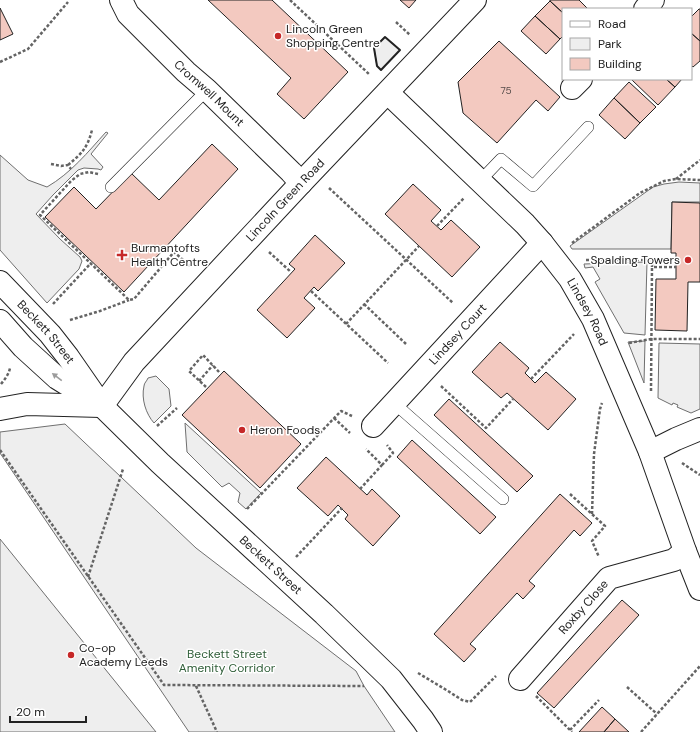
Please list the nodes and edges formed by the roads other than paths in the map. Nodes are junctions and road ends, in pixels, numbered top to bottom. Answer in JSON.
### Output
{"nodes":[{"id":1,"x":121,"y":0,"type":"edge"},
{"id":2,"x":475,"y":0,"type":"edge"},
{"id":3,"x":653,"y":0,"type":"edge"},
{"id":4,"x":646,"y":8,"type":"edge"},
{"id":5,"x":207,"y":90,"type":"junction"},
{"id":6,"x":388,"y":92,"type":"junction"},
{"id":7,"x":588,"y":127,"type":"dead end"},
{"id":8,"x":480,"y":181,"type":"junction"},
{"id":9,"x":301,"y":183,"type":"junction"},
{"id":10,"x":111,"y":187,"type":"road end"},
{"id":11,"x":542,"y":243,"type":"junction"},
{"id":12,"x":0,"y":282,"type":"edge"},
{"id":13,"x":0,"y":320,"type":"edge"},
{"id":14,"x":394,"y":403,"type":"junction"},
{"id":15,"x":102,"y":406,"type":"junction"},
{"id":16,"x":0,"y":409,"type":"edge"},
{"id":17,"x":373,"y":426,"type":"road end"},
{"id":18,"x":700,"y":429,"type":"edge"},
{"id":19,"x":650,"y":452,"type":"junction"},
{"id":20,"x":503,"y":499,"type":"dead end"},
{"id":21,"x":685,"y":551,"type":"junction"},
{"id":22,"x":700,"y":589,"type":"edge"},
{"id":23,"x":520,"y":679,"type":"road end"},
{"id":24,"x":431,"y":732,"type":"edge"}],
"edges":[{"from":1,"to":5,"type":"street","name":"Cromwell Mount"},
{"from":2,"to":6,"type":"street","name":"Lincoln Green Road"},
{"from":3,"to":4,"type":"street"},
{"from":5,"to":9,"type":"street","name":"Cromwell Mount"},
{"from":5,"to":10,"type":"lane"},
{"from":6,"to":8,"type":"street","name":"Lindsey Road"},
{"from":6,"to":9,"type":"street","name":"Lincoln Green Road"},
{"from":7,"to":8,"type":"lane"},
{"from":8,"to":11,"type":"street","name":"Lindsey Road"},
{"from":9,"to":15,"type":"street","name":"Lincoln Green Road"},
{"from":11,"to":14,"type":"street","name":"Lindsey Court"},
{"from":11,"to":19,"type":"street","name":"Lindsey Road"},
{"from":12,"to":15,"type":"street","name":"Beckett Street"},
{"from":15,"to":13,"type":"street","name":"Beckett Street","one_way":true},
{"from":14,"to":17,"type":"street","name":"Lindsey Court"},
{"from":14,"to":20,"type":"lane"},
{"from":15,"to":16,"type":"street"},
{"from":15,"to":24,"type":"street","name":"Beckett Street"},
{"from":18,"to":19,"type":"street"},
{"from":19,"to":21,"type":"street","name":"Lindsey Road"},
{"from":21,"to":22,"type":"street","name":"Lindsey Road"},
{"from":21,"to":23,"type":"street","name":"Roxby Close"}]}
